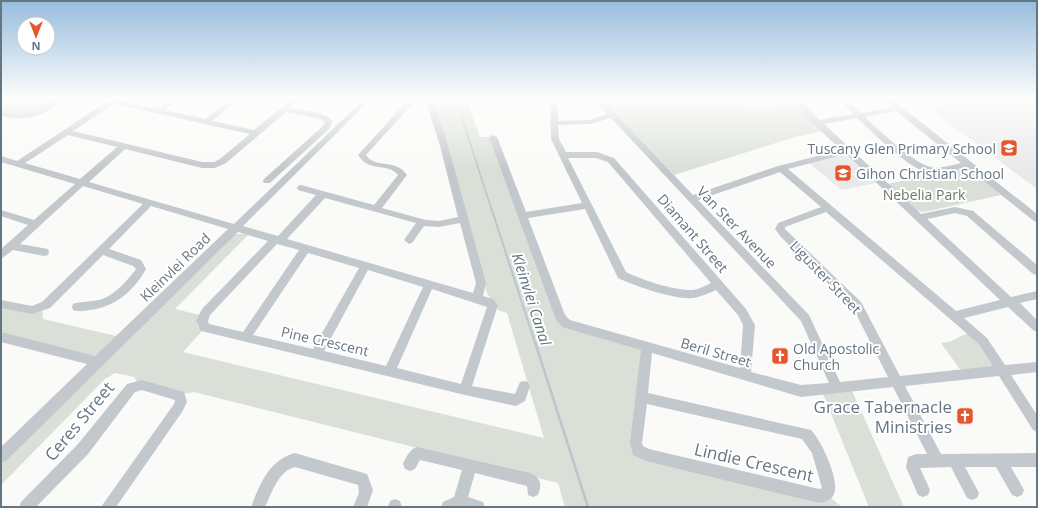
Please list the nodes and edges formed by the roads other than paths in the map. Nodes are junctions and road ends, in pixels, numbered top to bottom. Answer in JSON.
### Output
{"nodes":[{"id":1,"x":80,"y":123,"type":"edge"},
{"id":2,"x":209,"y":123,"type":"edge"},
{"id":3,"x":268,"y":123,"type":"edge"},
{"id":4,"x":328,"y":123,"type":"edge"},
{"id":5,"x":344,"y":123,"type":"edge"},
{"id":6,"x":391,"y":123,"type":"edge"},
{"id":7,"x":436,"y":123,"type":"edge"},
{"id":8,"x":554,"y":123,"type":"joint"},
{"id":9,"x":565,"y":123,"type":"edge"},
{"id":10,"x":619,"y":123,"type":"edge"},
{"id":11,"x":818,"y":123,"type":"edge"},
{"id":12,"x":868,"y":123,"type":"edge"},
{"id":13,"x":916,"y":123,"type":"edge"},
{"id":14,"x":66,"y":132,"type":"junction"},
{"id":15,"x":256,"y":133,"type":"junction"},
{"id":16,"x":493,"y":137,"type":"dead end"},
{"id":17,"x":124,"y":146,"type":"junction"},
{"id":18,"x":848,"y":151,"type":"junction"},
{"id":19,"x":564,"y":155,"type":"junction"},
{"id":20,"x":1,"y":159,"type":"edge"},
{"id":21,"x":18,"y":164,"type":"junction"},
{"id":22,"x":968,"y":164,"type":"junction"},
{"id":23,"x":781,"y":168,"type":"junction"},
{"id":24,"x":267,"y":181,"type":"dead end"},
{"id":25,"x":83,"y":183,"type":"junction"},
{"id":26,"x":301,"y":188,"type":"dead end"},
{"id":27,"x":323,"y":194,"type":"junction"},
{"id":28,"x":691,"y":199,"type":"junction"},
{"id":29,"x":149,"y":203,"type":"junction"},
{"id":30,"x":587,"y":205,"type":"junction"},
{"id":31,"x":827,"y":208,"type":"junction"},
{"id":32,"x":376,"y":209,"type":"junction"},
{"id":33,"x":1,"y":213,"type":"edge"},
{"id":34,"x":523,"y":216,"type":"junction"},
{"id":35,"x":918,"y":218,"type":"junction"},
{"id":36,"x":464,"y":219,"type":"junction"},
{"id":37,"x":1037,"y":219,"type":"edge"},
{"id":38,"x":422,"y":222,"type":"junction"},
{"id":39,"x":36,"y":224,"type":"junction"},
{"id":40,"x":235,"y":228,"type":"junction"},
{"id":41,"x":277,"y":240,"type":"junction"},
{"id":42,"x":409,"y":240,"type":"dead end"},
{"id":43,"x":12,"y":246,"type":"junction"},
{"id":44,"x":306,"y":248,"type":"junction"},
{"id":45,"x":101,"y":250,"type":"junction"},
{"id":46,"x":44,"y":252,"type":"dead end"},
{"id":47,"x":1,"y":255,"type":"edge"},
{"id":48,"x":366,"y":265,"type":"junction"},
{"id":49,"x":1037,"y":271,"type":"edge"},
{"id":50,"x":429,"y":284,"type":"junction"},
{"id":51,"x":718,"y":284,"type":"junction"},
{"id":52,"x":1037,"y":295,"type":"edge"},
{"id":53,"x":477,"y":297,"type":"junction"},
{"id":54,"x":1009,"y":302,"type":"junction"},
{"id":55,"x":1,"y":304,"type":"edge"},
{"id":56,"x":77,"y":307,"type":"dead end"},
{"id":57,"x":954,"y":316,"type":"junction"},
{"id":58,"x":1037,"y":327,"type":"edge"},
{"id":59,"x":1,"y":337,"type":"edge"},
{"id":60,"x":245,"y":338,"type":"junction"},
{"id":61,"x":647,"y":347,"type":"junction"},
{"id":62,"x":316,"y":355,"type":"junction"},
{"id":63,"x":97,"y":362,"type":"junction"},
{"id":64,"x":1037,"y":367,"type":"edge"},
{"id":65,"x":1002,"y":370,"type":"junction"},
{"id":66,"x":390,"y":372,"type":"junction"},
{"id":67,"x":745,"y":376,"type":"junction"},
{"id":68,"x":897,"y":382,"type":"junction"},
{"id":69,"x":524,"y":386,"type":"dead end"},
{"id":70,"x":837,"y":388,"type":"junction"},
{"id":71,"x":465,"y":390,"type":"junction"},
{"id":72,"x":642,"y":397,"type":"junction"},
{"id":73,"x":1037,"y":426,"type":"edge"},
{"id":74,"x":1,"y":456,"type":"edge"},
{"id":75,"x":937,"y":460,"type":"junction"},
{"id":76,"x":954,"y":460,"type":"junction"},
{"id":77,"x":999,"y":460,"type":"junction"},
{"id":78,"x":1037,"y":460,"type":"edge"},
{"id":79,"x":410,"y":464,"type":"dead end"},
{"id":80,"x":470,"y":466,"type":"junction"},
{"id":81,"x":533,"y":490,"type":"dead end"},
{"id":82,"x":923,"y":490,"type":"dead end"},
{"id":83,"x":1017,"y":490,"type":"dead end"},
{"id":84,"x":972,"y":493,"type":"dead end"},
{"id":85,"x":454,"y":504,"type":"edge"},
{"id":86,"x":26,"y":507,"type":"edge"},
{"id":87,"x":108,"y":507,"type":"edge"},
{"id":88,"x":258,"y":507,"type":"edge"},
{"id":89,"x":360,"y":507,"type":"edge"},
{"id":90,"x":478,"y":507,"type":"edge"}],
"edges":[{"from":1,"to":14,"type":"street"},
{"from":2,"to":15,"type":"street"},
{"from":3,"to":15,"type":"street"},
{"from":4,"to":24,"type":"street"},
{"from":5,"to":40,"type":"street","name":"Kleinvlei Road"},
{"from":6,"to":32,"type":"street"},
{"from":7,"to":36,"type":"street"},
{"from":8,"to":9,"type":"street"},
{"from":8,"to":19,"type":"street"},
{"from":10,"to":28,"type":"street","name":"Van Ster Avenue"},
{"from":11,"to":18,"type":"street"},
{"from":12,"to":22,"type":"street"},
{"from":13,"to":22,"type":"street"},
{"from":14,"to":17,"type":"street"},
{"from":14,"to":21,"type":"street"},
{"from":15,"to":17,"type":"street"},
{"from":16,"to":34,"type":"street"},
{"from":17,"to":25,"type":"street"},
{"from":18,"to":23,"type":"street"},
{"from":18,"to":35,"type":"street"},
{"from":19,"to":30,"type":"street"},
{"from":19,"to":51,"type":"street","name":"Diamant Street"},
{"from":20,"to":21,"type":"street"},
{"from":21,"to":25,"type":"street"},
{"from":22,"to":37,"type":"street"},
{"from":23,"to":28,"type":"street"},
{"from":23,"to":31,"type":"street"},
{"from":25,"to":29,"type":"street"},
{"from":25,"to":39,"type":"street"},
{"from":26,"to":27,"type":"street"},
{"from":27,"to":32,"type":"street"},
{"from":27,"to":41,"type":"street"},
{"from":28,"to":70,"type":"street","name":"Van Ster Avenue"},
{"from":29,"to":40,"type":"street"},
{"from":29,"to":45,"type":"street"},
{"from":30,"to":34,"type":"street"},
{"from":30,"to":51,"type":"street"},
{"from":31,"to":57,"type":"street"},
{"from":31,"to":68,"type":"street","name":"Liguster Street"},
{"from":32,"to":38,"type":"street"},
{"from":33,"to":39,"type":"street"},
{"from":34,"to":61,"type":"street","name":"Beril Street"},
{"from":35,"to":49,"type":"street"},
{"from":35,"to":54,"type":"street"},
{"from":36,"to":38,"type":"street"},
{"from":36,"to":53,"type":"street"},
{"from":38,"to":42,"type":"street"},
{"from":39,"to":43,"type":"street"},
{"from":40,"to":41,"type":"street"},
{"from":40,"to":63,"type":"street","name":"Kleinvlei Road"},
{"from":41,"to":44,"type":"street"},
{"from":41,"to":60,"type":"street","name":"Pine Crescent"},
{"from":43,"to":46,"type":"street"},
{"from":43,"to":47,"type":"street"},
{"from":44,"to":48,"type":"street"},
{"from":44,"to":60,"type":"street"},
{"from":45,"to":55,"type":"street"},
{"from":45,"to":56,"type":"street"},
{"from":48,"to":50,"type":"street"},
{"from":48,"to":62,"type":"street"},
{"from":50,"to":53,"type":"street"},
{"from":50,"to":66,"type":"street"},
{"from":51,"to":67,"type":"street","name":"Diamant Street"},
{"from":52,"to":54,"type":"street"},
{"from":53,"to":71,"type":"street"},
{"from":54,"to":57,"type":"street"},
{"from":54,"to":58,"type":"street"},
{"from":57,"to":65,"type":"street"},
{"from":59,"to":63,"type":"street"},
{"from":60,"to":62,"type":"street","name":"Pine Crescent"},
{"from":61,"to":67,"type":"street","name":"Beril Street"},
{"from":61,"to":72,"type":"street","name":"Lindie Crescent"},
{"from":62,"to":66,"type":"street","name":"Pine Crescent"},
{"from":63,"to":74,"type":"street","name":"Kleinvlei Road"},
{"from":64,"to":65,"type":"street","name":"Beril Street"},
{"from":65,"to":68,"type":"street","name":"Beril Street"},
{"from":65,"to":73,"type":"street"},
{"from":66,"to":71,"type":"street","name":"Pine Crescent"},
{"from":67,"to":70,"type":"street","name":"Beril Street"},
{"from":68,"to":70,"type":"street","name":"Beril Street"},
{"from":68,"to":75,"type":"street","name":"Liguster Street"},
{"from":69,"to":71,"type":"street","name":"Pine Crescent"},
{"from":72,"to":72,"type":"street","name":"Lindie Crescent"},
{"from":75,"to":76,"type":"street"},
{"from":75,"to":82,"type":"street"},
{"from":76,"to":77,"type":"street"},
{"from":76,"to":84,"type":"street"},
{"from":77,"to":78,"type":"street"},
{"from":77,"to":83,"type":"street"},
{"from":79,"to":80,"type":"street"},
{"from":80,"to":81,"type":"street"},
{"from":80,"to":85,"type":"street"},
{"from":85,"to":90,"type":"street"},
{"from":86,"to":87,"type":"street","name":"Ceres Street"},
{"from":88,"to":89,"type":"street"}]}
